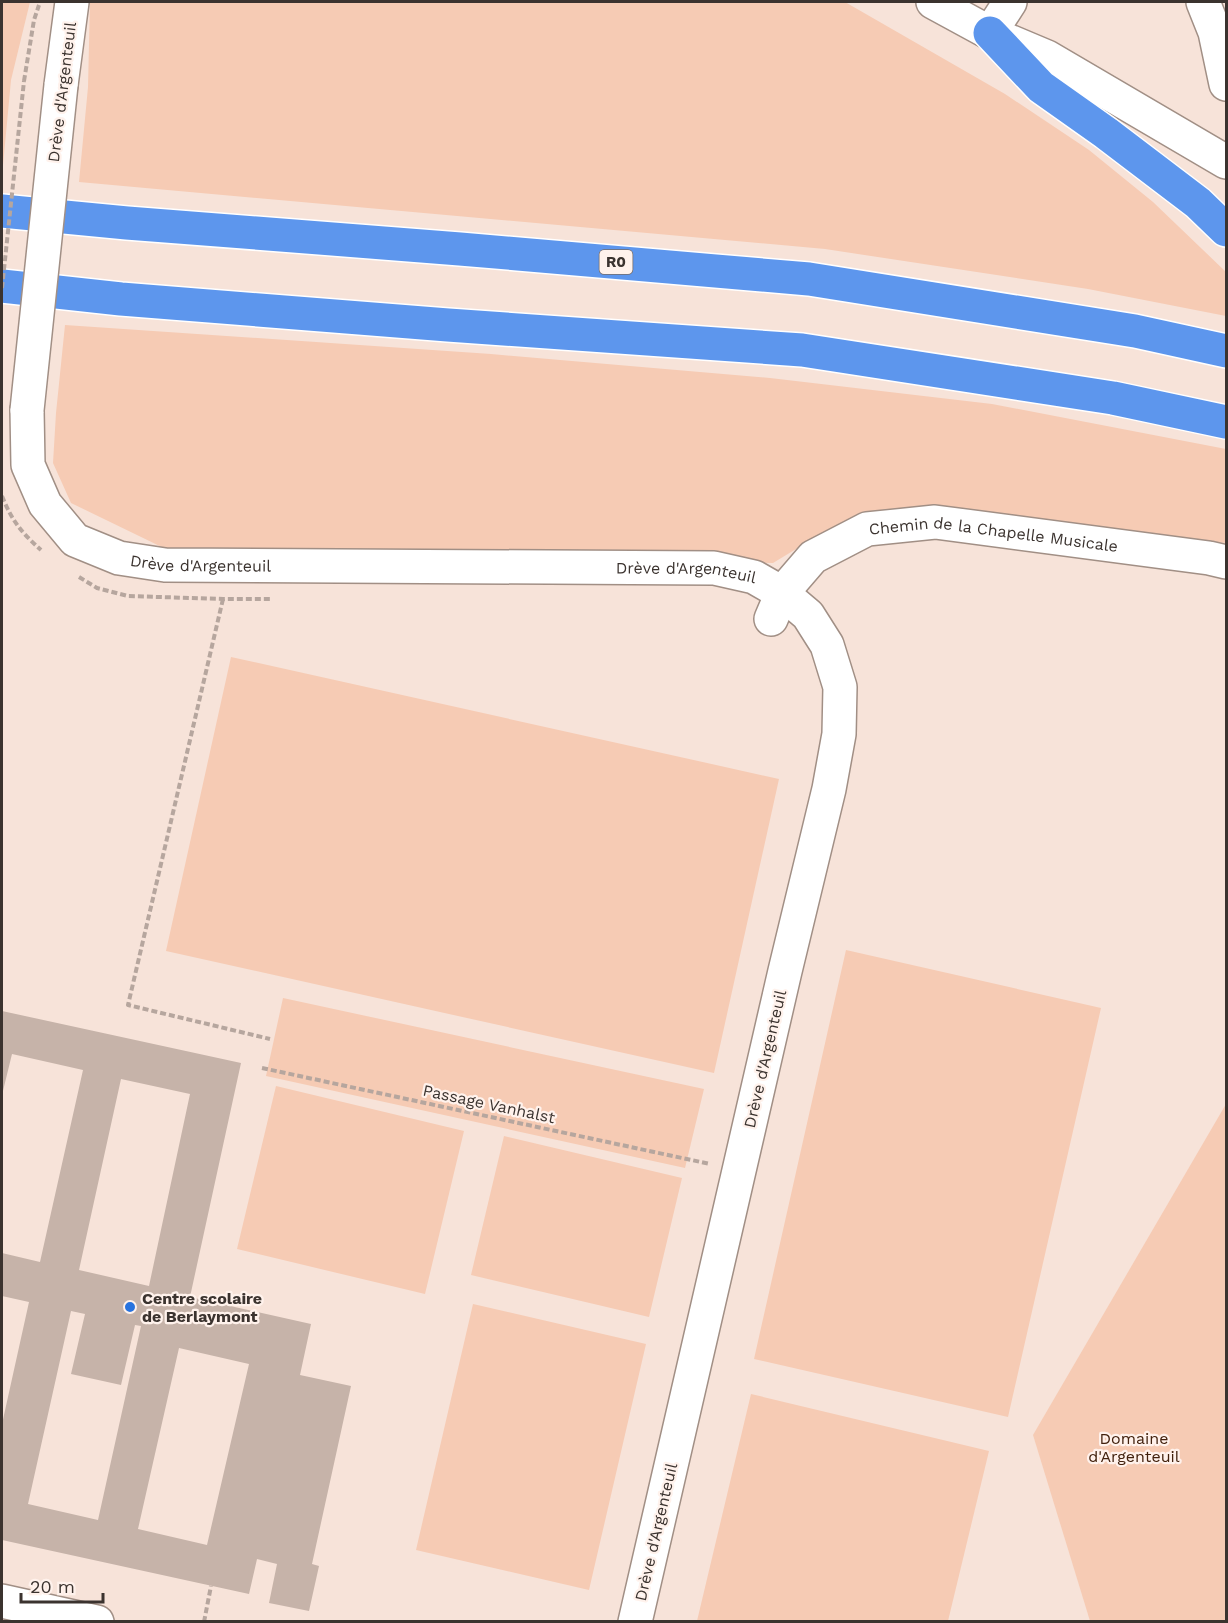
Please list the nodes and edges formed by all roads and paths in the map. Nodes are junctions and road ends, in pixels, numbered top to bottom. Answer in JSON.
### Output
{"nodes":[{"id":1,"x":40,"y":2,"type":"edge"},
{"id":2,"x":72,"y":2,"type":"edge"},
{"id":3,"x":933,"y":2,"type":"edge"},
{"id":4,"x":1010,"y":2,"type":"edge"},
{"id":5,"x":1203,"y":2,"type":"edge"},
{"id":6,"x":990,"y":33,"type":"junction"},
{"id":7,"x":1227,"y":84,"type":"edge"},
{"id":8,"x":1227,"y":162,"type":"edge"},
{"id":9,"x":2,"y":211,"type":"edge"},
{"id":10,"x":1227,"y":230,"type":"edge"},
{"id":11,"x":2,"y":287,"type":"edge"},
{"id":12,"x":1227,"y":351,"type":"edge"},
{"id":13,"x":1227,"y":422,"type":"edge"},
{"id":14,"x":15,"y":468,"type":"edge"},
{"id":15,"x":1227,"y":562,"type":"edge"},
{"id":16,"x":228,"y":566,"type":"junction"},
{"id":17,"x":776,"y":606,"type":"junction"},
{"id":18,"x":270,"y":1039,"type":"dead end"},
{"id":19,"x":262,"y":1068,"type":"dead end"},
{"id":20,"x":711,"y":1164,"type":"dead end"},
{"id":21,"x":211,"y":1586,"type":"dead end"},
{"id":22,"x":2,"y":1601,"type":"edge"},
{"id":23,"x":97,"y":1622,"type":"edge"},
{"id":24,"x":204,"y":1622,"type":"edge"},
{"id":25,"x":635,"y":1622,"type":"edge"}],
"edges":[{"from":1,"to":11,"type":"path","bridge":true},
{"from":2,"to":14,"type":"street","name":"Drève d'Argenteuil","bridge":true},
{"from":3,"to":6,"type":"street"},
{"from":4,"to":6,"type":"street"},
{"from":5,"to":7,"type":"street"},
{"from":6,"to":8,"type":"street"},
{"from":6,"to":10,"type":"highway"},
{"from":9,"to":12,"type":"highway","number":"R0"},
{"from":11,"to":13,"type":"highway"},
{"from":14,"to":16,"type":"street","name":"Drève d'Argenteuil"},
{"from":15,"to":17,"type":"street","name":"Chemin de la Chapelle Musicale"},
{"from":16,"to":17,"type":"street","name":"Drève d'Argenteuil"},
{"from":16,"to":18,"type":"path"},
{"from":17,"to":25,"type":"street","name":"Drève d'Argenteuil"},
{"from":19,"to":20,"type":"path","name":"Passage Vanhalst"},
{"from":21,"to":24,"type":"path"},
{"from":22,"to":23,"type":"street"}]}
